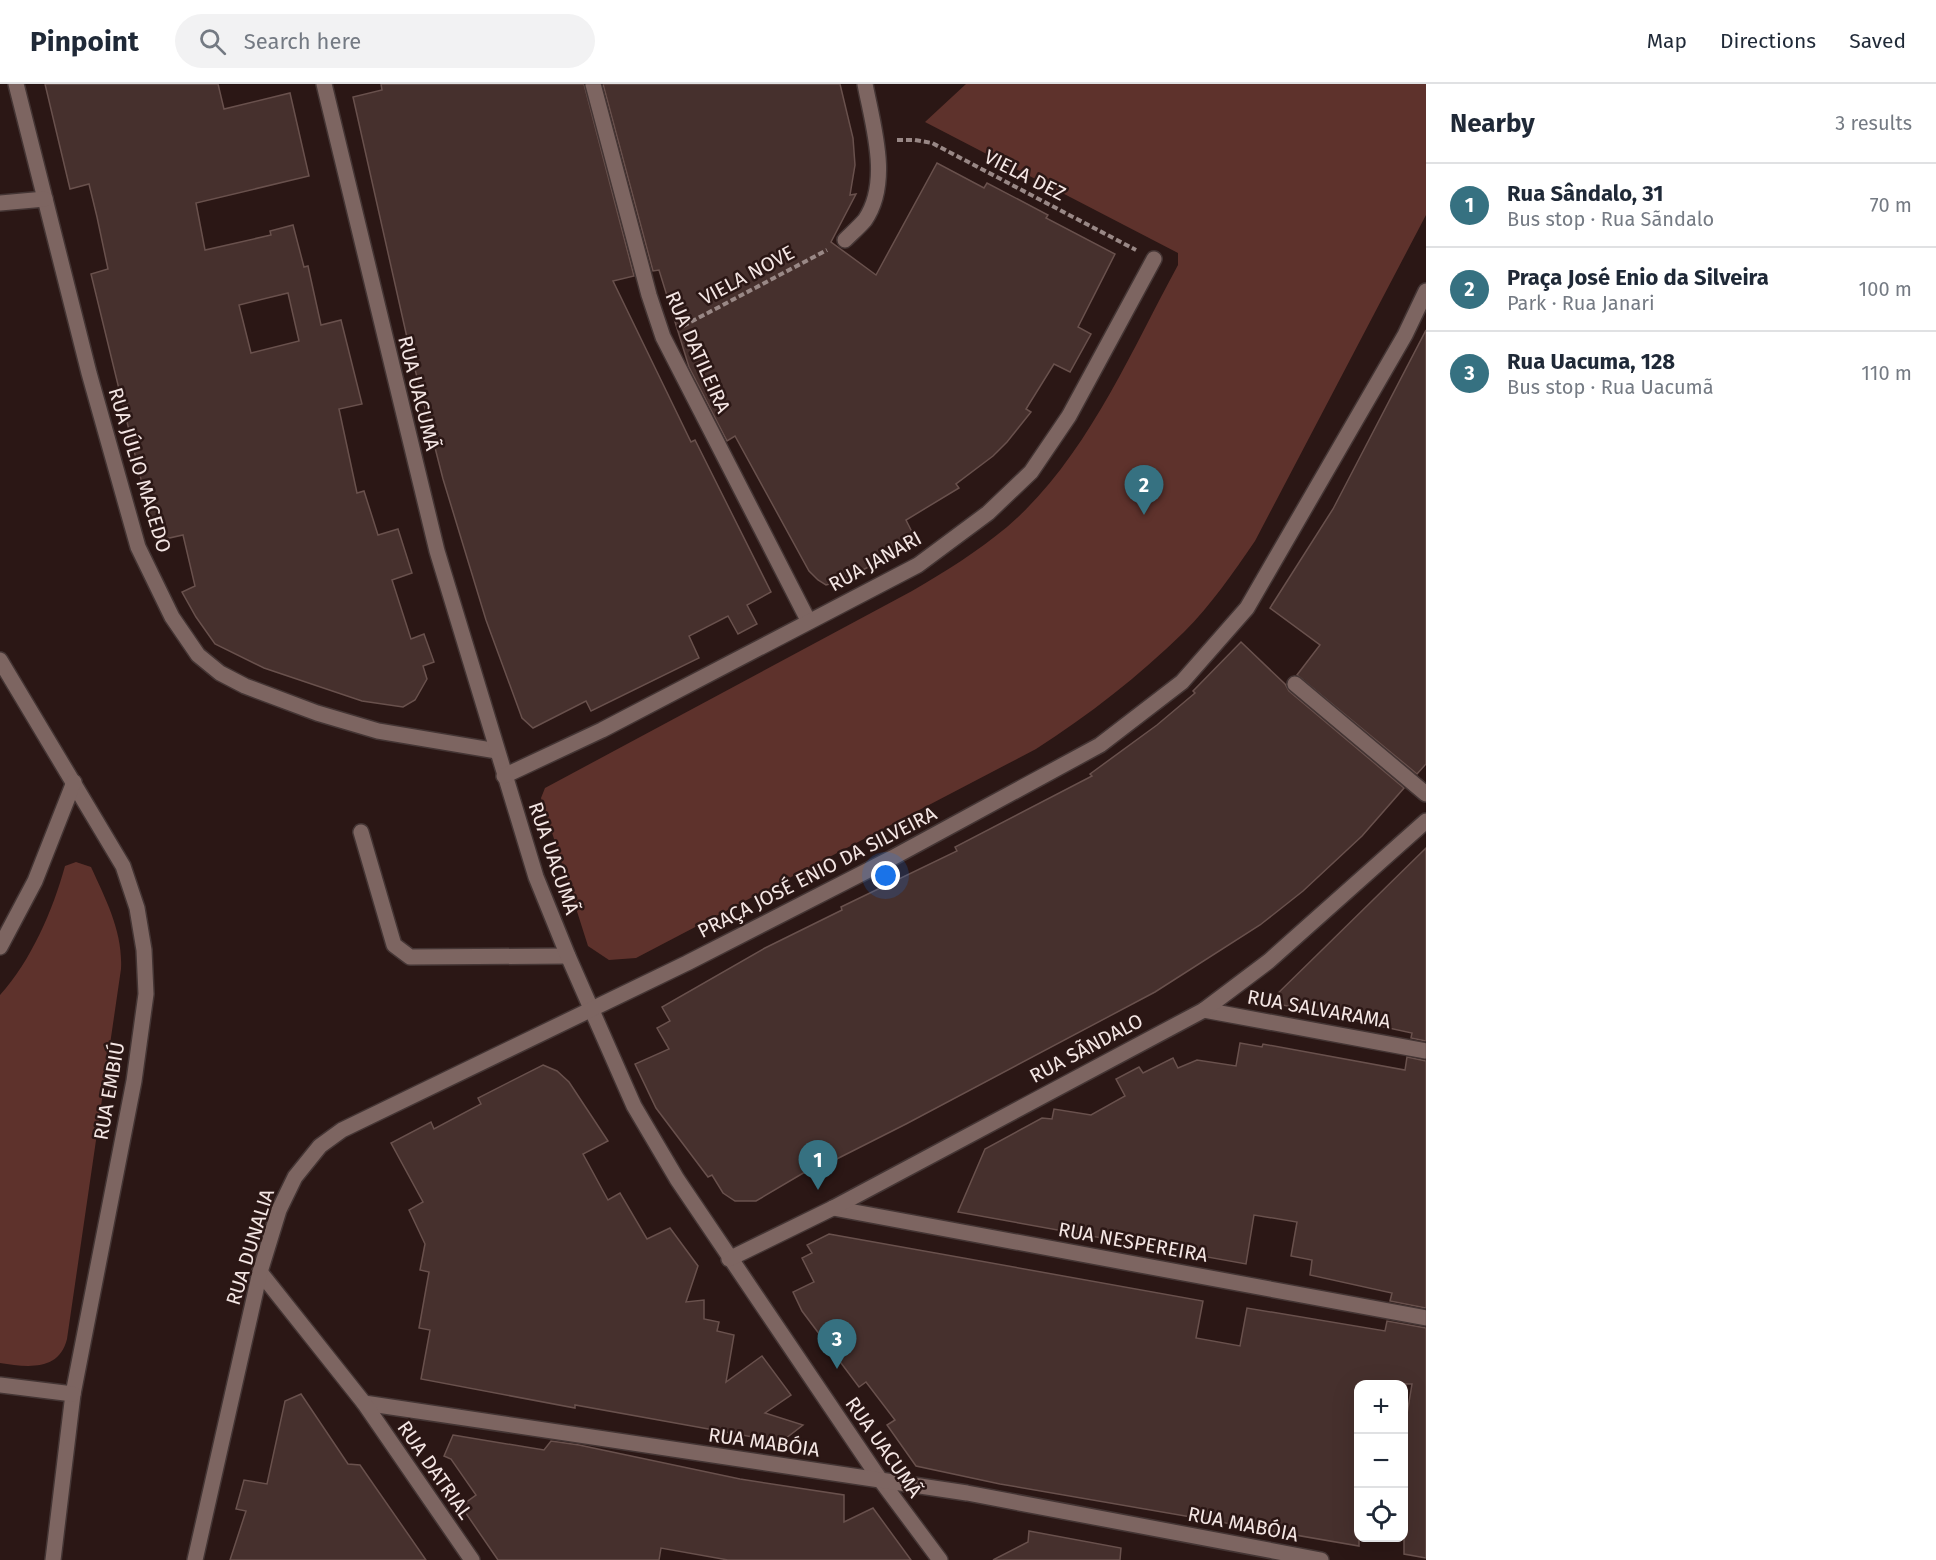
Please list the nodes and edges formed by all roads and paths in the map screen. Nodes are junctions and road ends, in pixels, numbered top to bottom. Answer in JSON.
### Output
{"nodes":[{"id":1,"x":16,"y":84,"type":"edge"},
{"id":2,"x":324,"y":84,"type":"edge"},
{"id":3,"x":593,"y":84,"type":"edge"},
{"id":4,"x":866,"y":84,"type":"edge"},
{"id":5,"x":875,"y":141,"type":"junction"},
{"id":6,"x":45,"y":199,"type":"junction"},
{"id":7,"x":0,"y":203,"type":"edge"},
{"id":8,"x":845,"y":240,"type":"joint"},
{"id":9,"x":1154,"y":259,"type":"joint"},
{"id":10,"x":1426,"y":291,"type":"edge"},
{"id":11,"x":663,"y":337,"type":"junction"},
{"id":12,"x":808,"y":620,"type":"junction"},
{"id":13,"x":0,"y":660,"type":"edge"},
{"id":14,"x":1295,"y":684,"type":"dead end"},
{"id":15,"x":497,"y":751,"type":"junction"},
{"id":16,"x":504,"y":776,"type":"junction"},
{"id":17,"x":74,"y":782,"type":"junction"},
{"id":18,"x":1426,"y":794,"type":"edge"},
{"id":19,"x":1426,"y":821,"type":"edge"},
{"id":20,"x":361,"y":832,"type":"dead end"},
{"id":21,"x":0,"y":947,"type":"edge"},
{"id":22,"x":568,"y":956,"type":"junction"},
{"id":23,"x":591,"y":1010,"type":"junction"},
{"id":24,"x":1204,"y":1010,"type":"junction"},
{"id":25,"x":1426,"y":1051,"type":"edge"},
{"id":26,"x":833,"y":1208,"type":"junction"},
{"id":27,"x":729,"y":1259,"type":"junction"},
{"id":28,"x":260,"y":1272,"type":"junction"},
{"id":29,"x":1426,"y":1317,"type":"edge"},
{"id":30,"x":0,"y":1385,"type":"edge"},
{"id":31,"x":73,"y":1394,"type":"junction"},
{"id":32,"x":364,"y":1403,"type":"junction"},
{"id":33,"x":879,"y":1478,"type":"junction"},
{"id":34,"x":53,"y":1560,"type":"edge"},
{"id":35,"x":195,"y":1560,"type":"edge"},
{"id":36,"x":472,"y":1560,"type":"edge"},
{"id":37,"x":940,"y":1560,"type":"edge"},
{"id":38,"x":1321,"y":1560,"type":"edge"}],
"edges":[{"from":1,"to":6,"type":"street","name":"RUA JÚLIO MACEDO"},
{"from":2,"to":15,"type":"street","name":"RUA UACUMÃ"},
{"from":3,"to":11,"type":"street","name":"RUA DATILEIRA"},
{"from":4,"to":5,"type":"street"},
{"from":5,"to":8,"type":"street"},
{"from":5,"to":9,"type":"path","name":"VIELA DEZ"},
{"from":6,"to":7,"type":"street"},
{"from":6,"to":15,"type":"street","name":"RUA JÚLIO MACEDO"},
{"from":8,"to":11,"type":"path","name":"VIELA NOVE"},
{"from":9,"to":12,"type":"street","name":"RUA JANARI"},
{"from":10,"to":23,"type":"street","name":"PRAÇA JOSÉ ENIO DA SILVEIRA"},
{"from":11,"to":12,"type":"street","name":"RUA DATILEIRA"},
{"from":12,"to":16,"type":"street","name":"RUA JANARI"},
{"from":13,"to":17,"type":"street","name":"RUA EMBIÚ"},
{"from":14,"to":18,"type":"street"},
{"from":15,"to":16,"type":"street","name":"RUA UACUMÃ"},
{"from":16,"to":22,"type":"street","name":"RUA UACUMÃ"},
{"from":17,"to":21,"type":"street"},
{"from":17,"to":31,"type":"street","name":"RUA EMBIÚ"},
{"from":19,"to":24,"type":"street","name":"RUA SÃNDALO"},
{"from":20,"to":22,"type":"street"},
{"from":22,"to":23,"type":"street","name":"RUA UACUMÃ"},
{"from":23,"to":27,"type":"street","name":"RUA UACUMÃ"},
{"from":23,"to":28,"type":"street","name":"RUA DUNALIA"},
{"from":24,"to":25,"type":"street","name":"RUA SALVARAMA"},
{"from":24,"to":26,"type":"street","name":"RUA SÃNDALO"},
{"from":26,"to":27,"type":"street","name":"RUA SÃNDALO"},
{"from":26,"to":29,"type":"street","name":"RUA NESPEREIRA"},
{"from":27,"to":33,"type":"street","name":"RUA UACUMÃ"},
{"from":28,"to":32,"type":"street"},
{"from":28,"to":35,"type":"street","name":"RUA DUNALIA"},
{"from":30,"to":31,"type":"street"},
{"from":31,"to":34,"type":"street","name":"RUA EMBIÚ"},
{"from":32,"to":33,"type":"street","name":"RUA MABÓIA"},
{"from":32,"to":36,"type":"street","name":"RUA DATRIAL"},
{"from":33,"to":37,"type":"street","name":"RUA UACUMÃ"},
{"from":33,"to":38,"type":"street","name":"RUA MABÓIA"}]}
